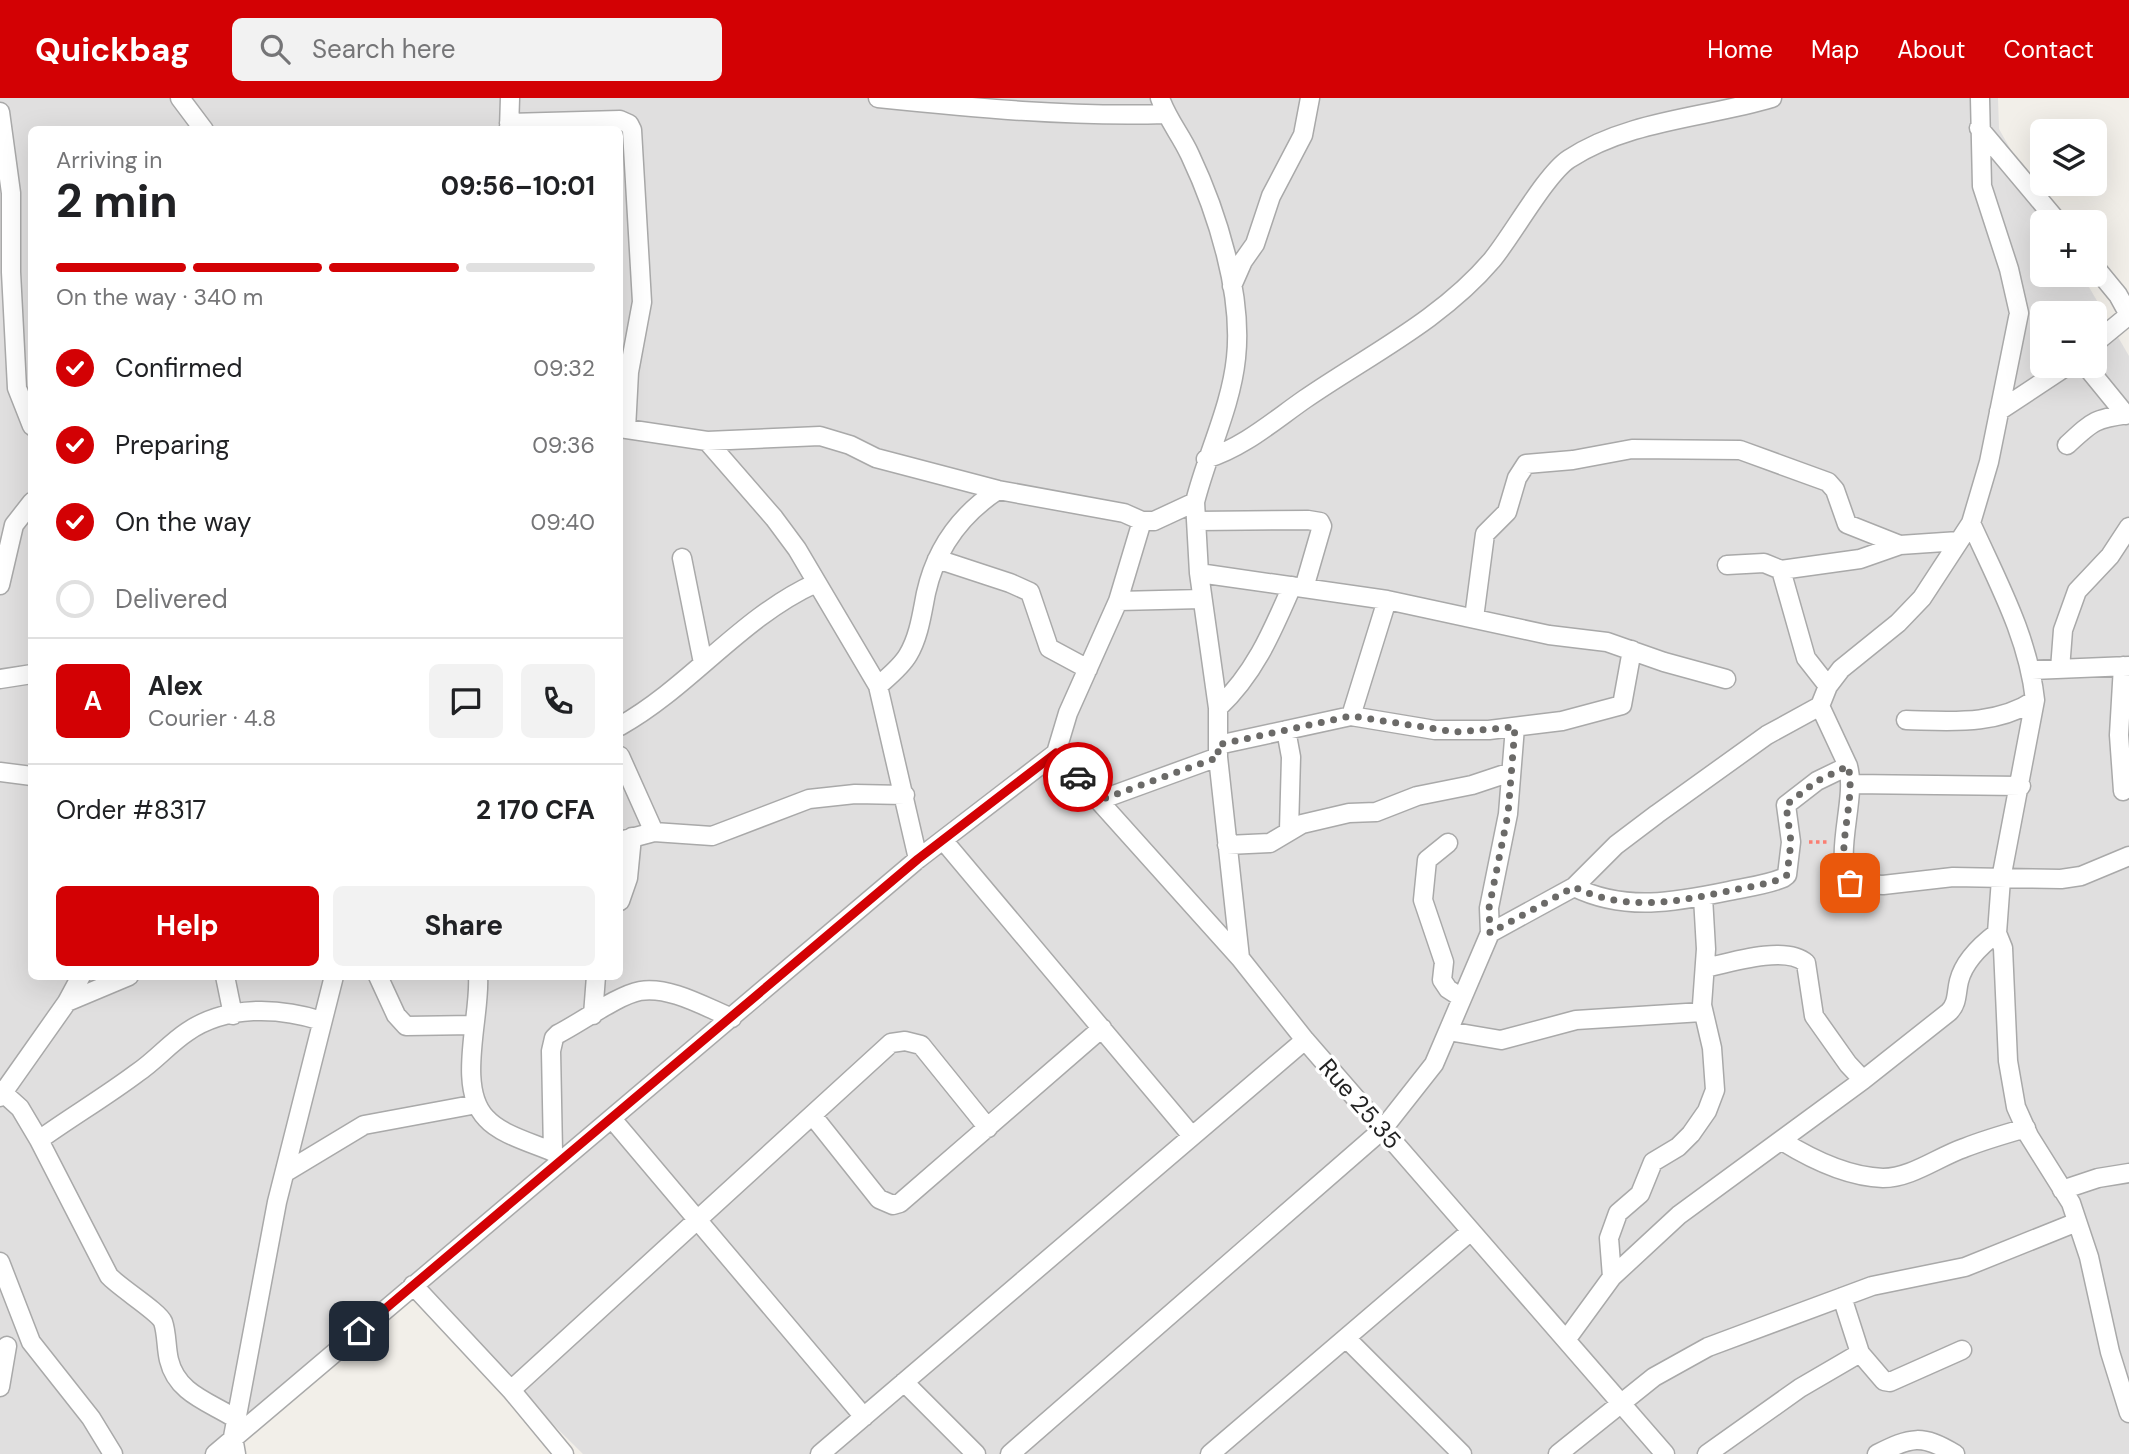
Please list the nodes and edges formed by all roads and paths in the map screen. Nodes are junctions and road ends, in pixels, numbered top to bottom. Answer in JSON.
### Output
{"nodes":[{"id":1,"x":180,"y":98,"type":"edge"},
{"id":2,"x":510,"y":98,"type":"edge"},
{"id":3,"x":878,"y":98,"type":"edge"},
{"id":4,"x":1310,"y":98,"type":"edge"},
{"id":5,"x":1772,"y":98,"type":"edge"},
{"id":6,"x":1980,"y":98,"type":"edge"},
{"id":7,"x":1163,"y":106,"type":"edge"},
{"id":8,"x":0,"y":111,"type":"edge"},
{"id":9,"x":201,"y":126,"type":"edge"},
{"id":10,"x":509,"y":126,"type":"edge"},
{"id":11,"x":1979,"y":128,"type":"junction"},
{"id":12,"x":2048,"y":210,"type":"edge"},
{"id":13,"x":2107,"y":282,"type":"edge"},
{"id":14,"x":1232,"y":286,"type":"junction"},
{"id":15,"x":2129,"y":315,"type":"edge"},
{"id":16,"x":2107,"y":333,"type":"edge"},
{"id":17,"x":24,"y":365,"type":"edge"},
{"id":18,"x":2049,"y":378,"type":"edge"},
{"id":19,"x":2096,"y":378,"type":"edge"},
{"id":20,"x":9,"y":388,"type":"edge"},
{"id":21,"x":1999,"y":411,"type":"junction"},
{"id":22,"x":2128,"y":415,"type":"edge"},
{"id":23,"x":28,"y":419,"type":"edge"},
{"id":24,"x":623,"y":428,"type":"edge"},
{"id":25,"x":707,"y":441,"type":"junction"},
{"id":26,"x":2067,"y":445,"type":"dead end"},
{"id":27,"x":1206,"y":459,"type":"junction"},
{"id":28,"x":998,"y":490,"type":"junction"},
{"id":29,"x":1195,"y":502,"type":"junction"},
{"id":30,"x":28,"y":507,"type":"edge"},
{"id":31,"x":1142,"y":520,"type":"junction"},
{"id":32,"x":1196,"y":522,"type":"junction"},
{"id":33,"x":1971,"y":523,"type":"junction"},
{"id":34,"x":2129,"y":527,"type":"edge"},
{"id":35,"x":1959,"y":541,"type":"junction"},
{"id":36,"x":1900,"y":545,"type":"junction"},
{"id":37,"x":682,"y":558,"type":"dead end"},
{"id":38,"x":937,"y":559,"type":"junction"},
{"id":39,"x":1727,"y":565,"type":"dead end"},
{"id":40,"x":1781,"y":569,"type":"junction"},
{"id":41,"x":1199,"y":573,"type":"junction"},
{"id":42,"x":816,"y":583,"type":"junction"},
{"id":43,"x":0,"y":585,"type":"edge"},
{"id":44,"x":1298,"y":587,"type":"junction"},
{"id":45,"x":1202,"y":598,"type":"junction"},
{"id":46,"x":1387,"y":600,"type":"junction"},
{"id":47,"x":1118,"y":601,"type":"junction"},
{"id":48,"x":1474,"y":618,"type":"junction"},
{"id":49,"x":1632,"y":650,"type":"junction"},
{"id":50,"x":703,"y":663,"type":"junction"},
{"id":51,"x":2126,"y":666,"type":"edge"},
{"id":52,"x":1088,"y":669,"type":"junction"},
{"id":53,"x":2060,"y":669,"type":"junction"},
{"id":54,"x":2032,"y":670,"type":"junction"},
{"id":55,"x":28,"y":675,"type":"edge"},
{"id":56,"x":0,"y":679,"type":"edge"},
{"id":57,"x":1726,"y":679,"type":"dead end"},
{"id":58,"x":878,"y":686,"type":"junction"},
{"id":59,"x":1828,"y":686,"type":"junction"},
{"id":60,"x":2035,"y":700,"type":"junction"},
{"id":61,"x":1820,"y":706,"type":"junction"},
{"id":62,"x":1218,"y":708,"type":"junction"},
{"id":63,"x":1351,"y":716,"type":"junction"},
{"id":64,"x":1906,"y":720,"type":"dead end"},
{"id":65,"x":623,"y":724,"type":"edge"},
{"id":66,"x":1515,"y":727,"type":"junction"},
{"id":67,"x":1286,"y":730,"type":"junction"},
{"id":68,"x":1218,"y":751,"type":"junction"},
{"id":69,"x":1056,"y":753,"type":"junction"},
{"id":70,"x":623,"y":763,"type":"edge"},
{"id":71,"x":1848,"y":766,"type":"junction"},
{"id":72,"x":0,"y":772,"type":"edge"},
{"id":73,"x":1511,"y":772,"type":"junction"},
{"id":74,"x":28,"y":776,"type":"edge"},
{"id":75,"x":1851,"y":784,"type":"junction"},
{"id":76,"x":2021,"y":786,"type":"junction"},
{"id":77,"x":2123,"y":791,"type":"dead end"},
{"id":78,"x":905,"y":795,"type":"junction"},
{"id":79,"x":1100,"y":800,"type":"junction"},
{"id":80,"x":1289,"y":830,"type":"junction"},
{"id":81,"x":654,"y":832,"type":"junction"},
{"id":82,"x":626,"y":839,"type":"edge"},
{"id":83,"x":943,"y":840,"type":"junction"},
{"id":84,"x":1791,"y":842,"type":"junction"},
{"id":85,"x":1845,"y":842,"type":"junction"},
{"id":86,"x":1448,"y":843,"type":"dead end"},
{"id":87,"x":1227,"y":845,"type":"junction"},
{"id":88,"x":2129,"y":856,"type":"edge"},
{"id":89,"x":918,"y":859,"type":"junction"},
{"id":90,"x":2001,"y":879,"type":"junction"},
{"id":91,"x":1574,"y":887,"type":"junction"},
{"id":92,"x":623,"y":892,"type":"edge"},
{"id":93,"x":1703,"y":897,"type":"junction"},
{"id":94,"x":1490,"y":933,"type":"junction"},
{"id":95,"x":1997,"y":933,"type":"junction"},
{"id":96,"x":1240,"y":958,"type":"junction"},
{"id":97,"x":1706,"y":968,"type":"junction"},
{"id":98,"x":79,"y":980,"type":"edge"},
{"id":99,"x":119,"y":980,"type":"edge"},
{"id":100,"x":226,"y":980,"type":"edge"},
{"id":101,"x":333,"y":980,"type":"edge"},
{"id":102,"x":380,"y":980,"type":"edge"},
{"id":103,"x":478,"y":980,"type":"edge"},
{"id":104,"x":596,"y":980,"type":"edge"},
{"id":105,"x":1462,"y":998,"type":"junction"},
{"id":106,"x":67,"y":1002,"type":"junction"},
{"id":107,"x":1702,"y":1012,"type":"junction"},
{"id":108,"x":593,"y":1015,"type":"junction"},
{"id":109,"x":233,"y":1016,"type":"junction"},
{"id":110,"x":732,"y":1018,"type":"junction"},
{"id":111,"x":322,"y":1021,"type":"junction"},
{"id":112,"x":474,"y":1025,"type":"junction"},
{"id":113,"x":1102,"y":1028,"type":"junction"},
{"id":114,"x":1448,"y":1031,"type":"junction"},
{"id":115,"x":1304,"y":1040,"type":"junction"},
{"id":116,"x":1863,"y":1080,"type":"junction"},
{"id":117,"x":1,"y":1093,"type":"edge"},
{"id":118,"x":477,"y":1104,"type":"junction"},
{"id":119,"x":813,"y":1116,"type":"junction"},
{"id":120,"x":613,"y":1120,"type":"junction"},
{"id":121,"x":988,"y":1128,"type":"junction"},
{"id":122,"x":2026,"y":1128,"type":"junction"},
{"id":123,"x":1382,"y":1130,"type":"junction"},
{"id":124,"x":1192,"y":1136,"type":"junction"},
{"id":125,"x":38,"y":1140,"type":"junction"},
{"id":126,"x":1782,"y":1141,"type":"junction"},
{"id":127,"x":557,"y":1156,"type":"junction"},
{"id":128,"x":286,"y":1172,"type":"junction"},
{"id":129,"x":2129,"y":1173,"type":"edge"},
{"id":130,"x":2062,"y":1190,"type":"junction"},
{"id":131,"x":697,"y":1219,"type":"junction"},
{"id":132,"x":2077,"y":1222,"type":"junction"},
{"id":133,"x":1471,"y":1231,"type":"junction"},
{"id":134,"x":0,"y":1262,"type":"edge"},
{"id":135,"x":1612,"y":1277,"type":"junction"},
{"id":136,"x":413,"y":1285,"type":"junction"},
{"id":137,"x":1842,"y":1297,"type":"junction"},
{"id":138,"x":1346,"y":1338,"type":"junction"},
{"id":139,"x":1566,"y":1340,"type":"junction"},
{"id":140,"x":31,"y":1342,"type":"junction"},
{"id":141,"x":4,"y":1347,"type":"edge"},
{"id":142,"x":1962,"y":1350,"type":"dead end"},
{"id":143,"x":1860,"y":1353,"type":"junction"},
{"id":144,"x":904,"y":1382,"type":"junction"},
{"id":145,"x":0,"y":1387,"type":"edge"},
{"id":146,"x":511,"y":1390,"type":"junction"},
{"id":147,"x":2126,"y":1394,"type":"edge"},
{"id":148,"x":1620,"y":1403,"type":"junction"},
{"id":149,"x":2129,"y":1413,"type":"edge"},
{"id":150,"x":864,"y":1417,"type":"junction"},
{"id":151,"x":235,"y":1437,"type":"edge"},
{"id":152,"x":113,"y":1454,"type":"edge"},
{"id":153,"x":215,"y":1454,"type":"edge"},
{"id":154,"x":564,"y":1454,"type":"edge"},
{"id":155,"x":820,"y":1454,"type":"edge"},
{"id":156,"x":976,"y":1454,"type":"edge"},
{"id":157,"x":1010,"y":1454,"type":"edge"},
{"id":158,"x":1210,"y":1454,"type":"edge"},
{"id":159,"x":1462,"y":1454,"type":"edge"},
{"id":160,"x":1558,"y":1454,"type":"edge"},
{"id":161,"x":1665,"y":1454,"type":"edge"},
{"id":162,"x":1707,"y":1454,"type":"edge"},
{"id":163,"x":1877,"y":1454,"type":"edge"},
{"id":164,"x":1955,"y":1454,"type":"edge"}],
"edges":[{"from":1,"to":9,"type":"street"},
{"from":2,"to":10,"type":"street"},
{"from":3,"to":7,"type":"street"},
{"from":4,"to":14,"type":"street"},
{"from":5,"to":27,"type":"street"},
{"from":6,"to":11,"type":"street"},
{"from":7,"to":14,"type":"street"},
{"from":8,"to":17,"type":"street"},
{"from":10,"to":24,"type":"street"},
{"from":11,"to":12,"type":"street"},
{"from":11,"to":21,"type":"street"},
{"from":13,"to":15,"type":"street"},
{"from":14,"to":27,"type":"street"},
{"from":15,"to":16,"type":"street"},
{"from":17,"to":20,"type":"street"},
{"from":18,"to":21,"type":"street"},
{"from":19,"to":22,"type":"street"},
{"from":20,"to":23,"type":"street"},
{"from":21,"to":33,"type":"street"},
{"from":22,"to":26,"type":"street"},
{"from":24,"to":25,"type":"street"},
{"from":25,"to":28,"type":"street"},
{"from":25,"to":42,"type":"street"},
{"from":27,"to":29,"type":"street"},
{"from":28,"to":31,"type":"street"},
{"from":28,"to":38,"type":"street"},
{"from":29,"to":31,"type":"street"},
{"from":29,"to":32,"type":"street"},
{"from":30,"to":43,"type":"street"},
{"from":31,"to":47,"type":"street"},
{"from":32,"to":41,"type":"street"},
{"from":32,"to":44,"type":"street"},
{"from":33,"to":35,"type":"street"},
{"from":33,"to":54,"type":"street"},
{"from":34,"to":53,"type":"street"},
{"from":35,"to":36,"type":"street"},
{"from":35,"to":59,"type":"street"},
{"from":36,"to":40,"type":"street"},
{"from":36,"to":48,"type":"street"},
{"from":37,"to":50,"type":"street"},
{"from":38,"to":52,"type":"street"},
{"from":38,"to":58,"type":"street"},
{"from":39,"to":40,"type":"street"},
{"from":40,"to":59,"type":"street"},
{"from":41,"to":44,"type":"street"},
{"from":41,"to":45,"type":"street"},
{"from":42,"to":50,"type":"street"},
{"from":42,"to":58,"type":"street"},
{"from":44,"to":46,"type":"street"},
{"from":44,"to":62,"type":"street"},
{"from":45,"to":47,"type":"street"},
{"from":45,"to":62,"type":"street"},
{"from":46,"to":48,"type":"street"},
{"from":46,"to":63,"type":"street"},
{"from":47,"to":52,"type":"street"},
{"from":48,"to":49,"type":"street"},
{"from":49,"to":57,"type":"street"},
{"from":49,"to":66,"type":"street"},
{"from":50,"to":65,"type":"street"},
{"from":51,"to":53,"type":"street"},
{"from":51,"to":77,"type":"street"},
{"from":52,"to":69,"type":"street"},
{"from":53,"to":54,"type":"street"},
{"from":54,"to":60,"type":"street"},
{"from":55,"to":56,"type":"street"},
{"from":58,"to":78,"type":"street"},
{"from":59,"to":61,"type":"street"},
{"from":60,"to":64,"type":"street"},
{"from":60,"to":76,"type":"street"},
{"from":61,"to":71,"type":"street"},
{"from":61,"to":91,"type":"street"},
{"from":62,"to":68,"type":"street"},
{"from":63,"to":66,"type":"street"},
{"from":63,"to":67,"type":"street"},
{"from":66,"to":73,"type":"street"},
{"from":67,"to":68,"type":"street"},
{"from":67,"to":80,"type":"street"},
{"from":68,"to":79,"type":"street"},
{"from":68,"to":87,"type":"street"},
{"from":69,"to":79,"type":"street","name":"Rue 25.35"},
{"from":69,"to":83,"type":"street"},
{"from":70,"to":81,"type":"street"},
{"from":71,"to":75,"type":"street"},
{"from":71,"to":84,"type":"street"},
{"from":72,"to":74,"type":"street"},
{"from":73,"to":80,"type":"street"},
{"from":73,"to":94,"type":"street"},
{"from":75,"to":76,"type":"street"},
{"from":75,"to":85,"type":"street"},
{"from":76,"to":90,"type":"street"},
{"from":78,"to":81,"type":"street"},
{"from":78,"to":89,"type":"street"},
{"from":79,"to":96,"type":"street","name":"Rue 25.35"},
{"from":80,"to":87,"type":"street"},
{"from":81,"to":82,"type":"street"},
{"from":82,"to":92,"type":"street"},
{"from":83,"to":89,"type":"street"},
{"from":83,"to":113,"type":"street"},
{"from":84,"to":85,"type":"path"},
{"from":84,"to":93,"type":"street"},
{"from":85,"to":90,"type":"street"},
{"from":86,"to":105,"type":"street"},
{"from":87,"to":96,"type":"street"},
{"from":88,"to":90,"type":"street"},
{"from":89,"to":110,"type":"street"},
{"from":90,"to":95,"type":"street"},
{"from":91,"to":93,"type":"street"},
{"from":91,"to":94,"type":"street"},
{"from":93,"to":97,"type":"street"},
{"from":94,"to":105,"type":"street"},
{"from":95,"to":116,"type":"street"},
{"from":95,"to":122,"type":"street"},
{"from":96,"to":115,"type":"street","name":"Rue 25.35"},
{"from":97,"to":107,"type":"street"},
{"from":97,"to":116,"type":"street"},
{"from":98,"to":106,"type":"street"},
{"from":99,"to":106,"type":"street"},
{"from":100,"to":109,"type":"street"},
{"from":101,"to":111,"type":"street"},
{"from":102,"to":112,"type":"street"},
{"from":103,"to":112,"type":"street"},
{"from":104,"to":108,"type":"street"},
{"from":105,"to":114,"type":"street"},
{"from":106,"to":117,"type":"street"},
{"from":107,"to":114,"type":"street"},
{"from":107,"to":135,"type":"street"},
{"from":108,"to":110,"type":"street"},
{"from":108,"to":127,"type":"street"},
{"from":109,"to":111,"type":"street"},
{"from":109,"to":125,"type":"street"},
{"from":110,"to":120,"type":"street"},
{"from":111,"to":128,"type":"street"},
{"from":112,"to":118,"type":"street"},
{"from":113,"to":121,"type":"street"},
{"from":113,"to":124,"type":"street"},
{"from":114,"to":123,"type":"street"},
{"from":115,"to":123,"type":"street","name":"Rue 25.35"},
{"from":115,"to":124,"type":"street"},
{"from":116,"to":126,"type":"street"},
{"from":117,"to":125,"type":"street"},
{"from":118,"to":127,"type":"street"},
{"from":118,"to":128,"type":"street"},
{"from":119,"to":121,"type":"street"},
{"from":119,"to":121,"type":"street"},
{"from":119,"to":131,"type":"street"},
{"from":120,"to":127,"type":"street"},
{"from":120,"to":131,"type":"street"},
{"from":122,"to":126,"type":"street"},
{"from":122,"to":130,"type":"street"},
{"from":123,"to":133,"type":"street","name":"Rue 25.35"},
{"from":123,"to":157,"type":"street"},
{"from":124,"to":144,"type":"street"},
{"from":125,"to":151,"type":"street"},
{"from":126,"to":135,"type":"street"},
{"from":127,"to":136,"type":"street"},
{"from":128,"to":151,"type":"street"},
{"from":129,"to":130,"type":"street"},
{"from":130,"to":132,"type":"street"},
{"from":131,"to":146,"type":"street"},
{"from":131,"to":150,"type":"street"},
{"from":132,"to":137,"type":"street"},
{"from":132,"to":147,"type":"street"},
{"from":133,"to":138,"type":"street"},
{"from":133,"to":139,"type":"street","name":"Rue 25.35"},
{"from":134,"to":140,"type":"street"},
{"from":135,"to":139,"type":"street"},
{"from":136,"to":146,"type":"street"},
{"from":136,"to":151,"type":"street"},
{"from":137,"to":143,"type":"street"},
{"from":137,"to":148,"type":"street"},
{"from":138,"to":158,"type":"street"},
{"from":138,"to":159,"type":"street"},
{"from":139,"to":148,"type":"street","name":"Rue 25.35"},
{"from":140,"to":141,"type":"street"},
{"from":140,"to":152,"type":"street"},
{"from":141,"to":145,"type":"street"},
{"from":142,"to":143,"type":"street"},
{"from":143,"to":162,"type":"street"},
{"from":144,"to":150,"type":"street"},
{"from":144,"to":156,"type":"street"},
{"from":146,"to":154,"type":"street"},
{"from":147,"to":149,"type":"street"},
{"from":148,"to":160,"type":"street"},
{"from":148,"to":161,"type":"street","name":"Rue 25.35"},
{"from":150,"to":155,"type":"street"},
{"from":151,"to":153,"type":"street"},
{"from":163,"to":164,"type":"street"}]}
